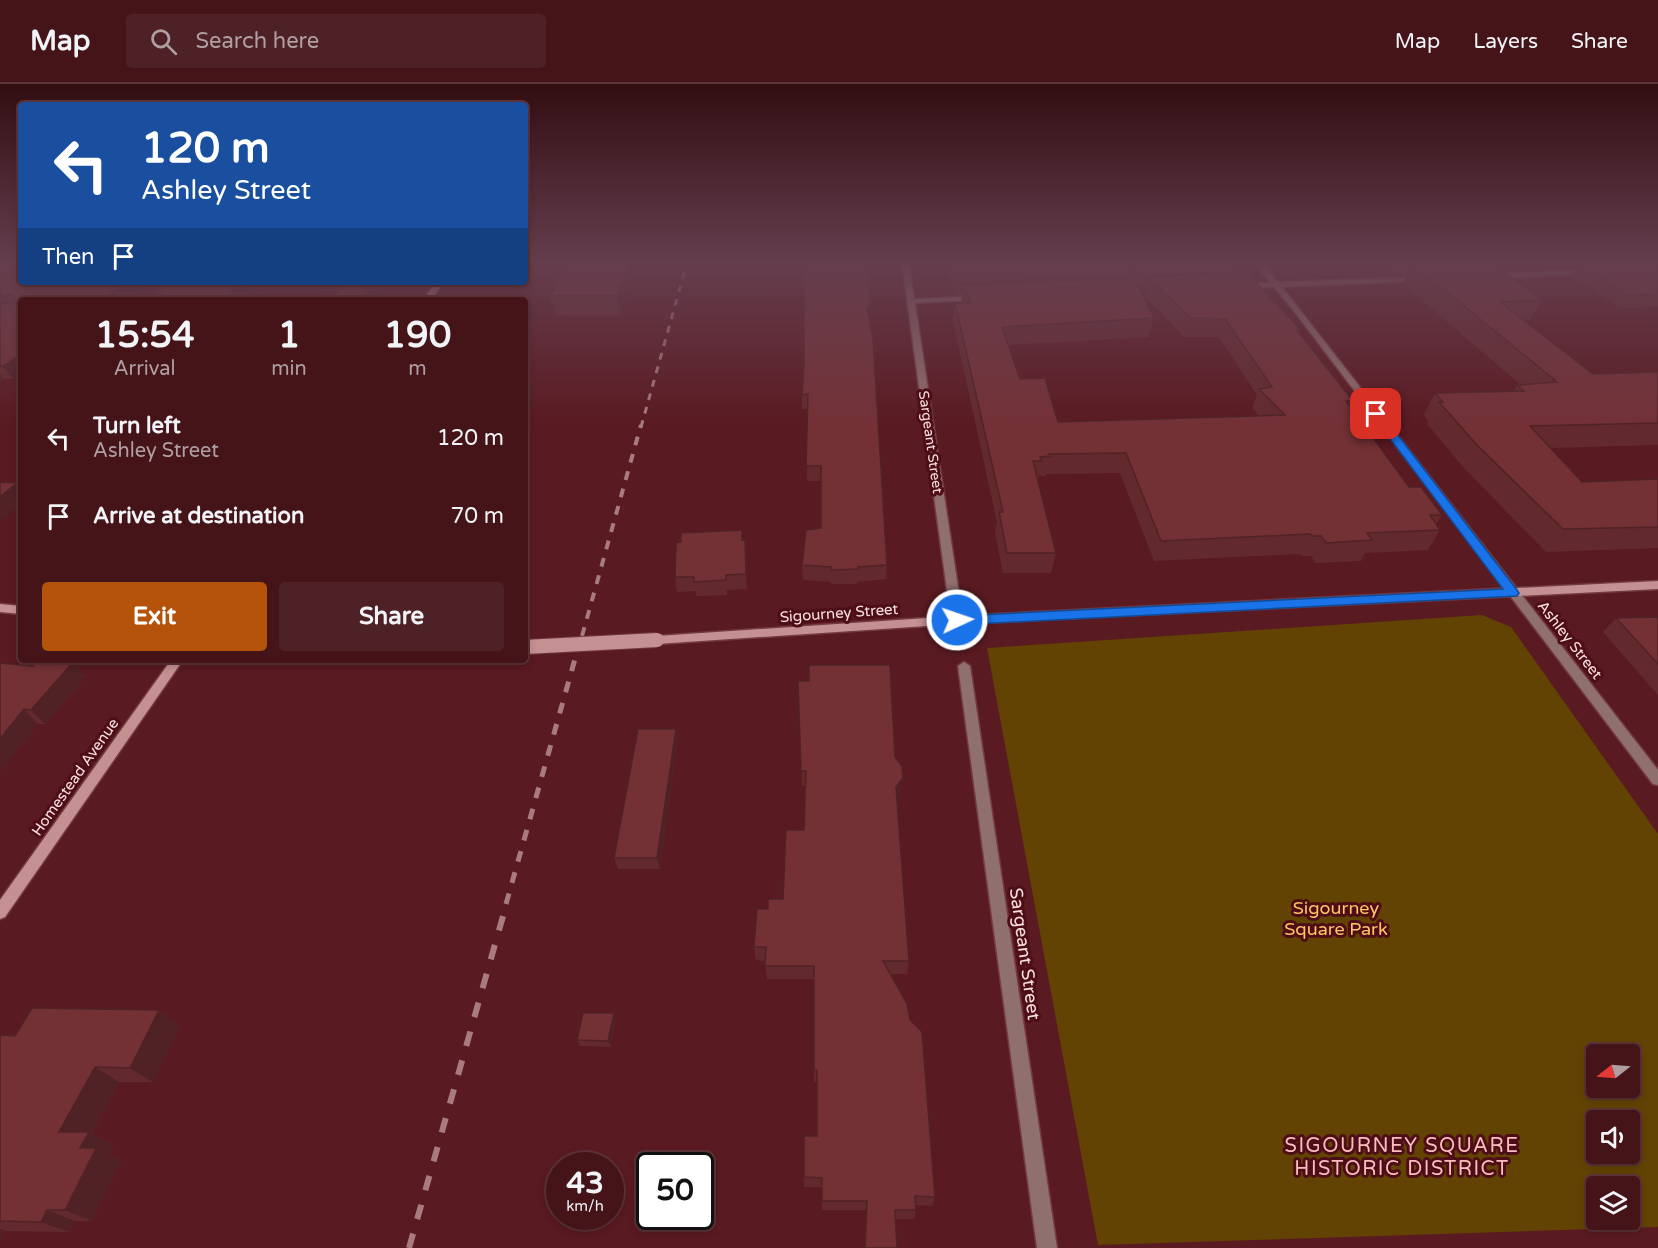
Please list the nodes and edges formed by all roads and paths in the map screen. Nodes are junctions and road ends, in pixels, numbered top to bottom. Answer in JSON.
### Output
{"nodes":[{"id":1,"x":912,"y":317,"type":"edge"},
{"id":2,"x":1302,"y":317,"type":"edge"},
{"id":3,"x":1658,"y":585,"type":"edge"},
{"id":4,"x":1512,"y":593,"type":"junction"},
{"id":5,"x":0,"y":608,"type":"edge"},
{"id":6,"x":18,"y":610,"type":"edge"},
{"id":7,"x":957,"y":620,"type":"junction"},
{"id":8,"x":528,"y":647,"type":"edge"},
{"id":9,"x":175,"y":663,"type":"edge"},
{"id":10,"x":964,"y":666,"type":"dead end"},
{"id":11,"x":1658,"y":780,"type":"edge"},
{"id":12,"x":0,"y":912,"type":"edge"},
{"id":13,"x":1047,"y":1248,"type":"edge"}],
"edges":[{"from":1,"to":7,"type":"street","name":"Sargeant Street"},
{"from":2,"to":4,"type":"street","name":"Ashley Street"},
{"from":3,"to":4,"type":"main road","name":"Sigourney Street"},
{"from":4,"to":7,"type":"main road","name":"Sigourney Street"},
{"from":4,"to":11,"type":"street","name":"Ashley Street"},
{"from":5,"to":6,"type":"main road"},
{"from":7,"to":8,"type":"main road","name":"Sigourney Street","bridge":true},
{"from":9,"to":12,"type":"main road","name":"Homestead Avenue"},
{"from":10,"to":13,"type":"street","name":"Sargeant Street"}]}
